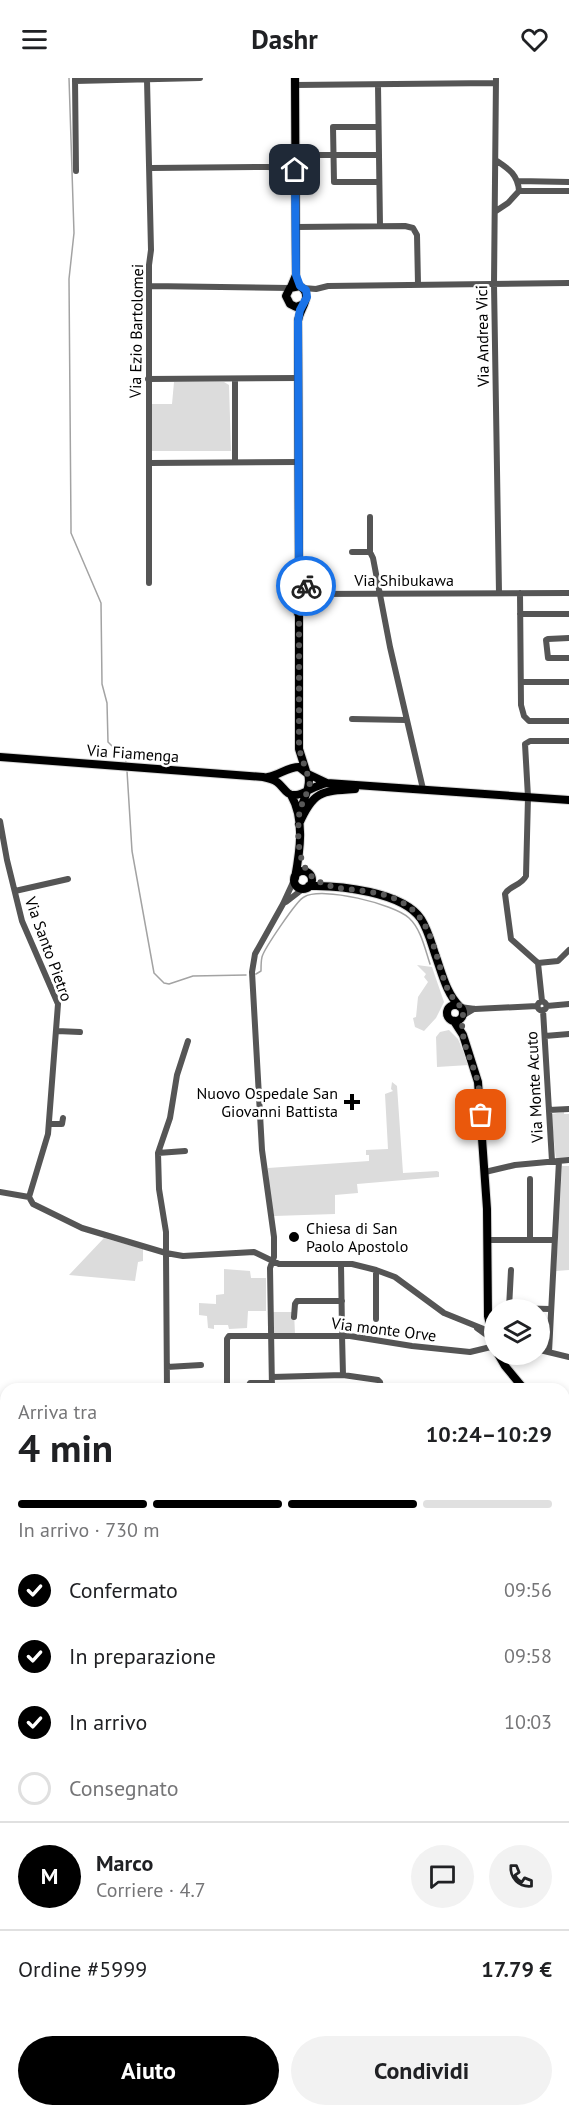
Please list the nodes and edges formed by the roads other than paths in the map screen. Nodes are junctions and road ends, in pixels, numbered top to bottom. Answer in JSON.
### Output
{"nodes":[{"id":1,"x":171,"y":78,"type":"edge"},
{"id":2,"x":201,"y":78,"type":"edge"},
{"id":3,"x":117,"y":79,"type":"edge"},
{"id":4,"x":75,"y":80,"type":"edge"},
{"id":5,"x":147,"y":80,"type":"junction"},
{"id":6,"x":496,"y":81,"type":"edge"},
{"id":7,"x":295,"y":82,"type":"edge"},
{"id":8,"x":378,"y":84,"type":"junction"},
{"id":9,"x":378,"y":127,"type":"junction"},
{"id":10,"x":295,"y":155,"type":"junction"},
{"id":11,"x":334,"y":155,"type":"junction"},
{"id":12,"x":379,"y":155,"type":"junction"},
{"id":13,"x":496,"y":161,"type":"junction"},
{"id":14,"x":151,"y":168,"type":"junction"},
{"id":15,"x":295,"y":170,"type":"junction"},
{"id":16,"x":76,"y":171,"type":"dead end"},
{"id":17,"x":518,"y":181,"type":"junction"},
{"id":18,"x":379,"y":182,"type":"junction"},
{"id":19,"x":569,"y":182,"type":"edge"},
{"id":20,"x":519,"y":190,"type":"junction"},
{"id":21,"x":569,"y":191,"type":"edge"},
{"id":22,"x":496,"y":211,"type":"junction"},
{"id":23,"x":380,"y":226,"type":"junction"},
{"id":24,"x":296,"y":227,"type":"junction"},
{"id":25,"x":296,"y":275,"type":"junction"},
{"id":26,"x":569,"y":283,"type":"edge"},
{"id":27,"x":418,"y":284,"type":"junction"},
{"id":28,"x":494,"y":284,"type":"junction"},
{"id":29,"x":150,"y":286,"type":"junction"},
{"id":30,"x":275,"y":286,"type":"junction"},
{"id":31,"x":290,"y":287,"type":"junction"},
{"id":32,"x":302,"y":287,"type":"junction"},
{"id":33,"x":315,"y":289,"type":"junction"},
{"id":34,"x":306,"y":300,"type":"junction"},
{"id":35,"x":288,"y":302,"type":"junction"},
{"id":36,"x":298,"y":321,"type":"junction"},
{"id":37,"x":298,"y":378,"type":"junction"},
{"id":38,"x":148,"y":379,"type":"junction"},
{"id":39,"x":235,"y":379,"type":"junction"},
{"id":40,"x":235,"y":462,"type":"junction"},
{"id":41,"x":298,"y":462,"type":"junction"},
{"id":42,"x":150,"y":464,"type":"junction"},
{"id":43,"x":370,"y":517,"type":"dead end"},
{"id":44,"x":352,"y":552,"type":"dead end"},
{"id":45,"x":370,"y":552,"type":"junction"},
{"id":46,"x":149,"y":583,"type":"dead end"},
{"id":47,"x":299,"y":584,"type":"junction"},
{"id":48,"x":380,"y":593,"type":"junction"},
{"id":49,"x":499,"y":593,"type":"junction"},
{"id":50,"x":520,"y":593,"type":"junction"},
{"id":51,"x":569,"y":593,"type":"edge"},
{"id":52,"x":310,"y":594,"type":"junction"},
{"id":53,"x":299,"y":605,"type":"junction"},
{"id":54,"x":520,"y":614,"type":"junction"},
{"id":55,"x":569,"y":614,"type":"edge"},
{"id":56,"x":569,"y":638,"type":"edge"},
{"id":57,"x":569,"y":658,"type":"edge"},
{"id":58,"x":522,"y":682,"type":"junction"},
{"id":59,"x":569,"y":682,"type":"edge"},
{"id":60,"x":352,"y":719,"type":"dead end"},
{"id":61,"x":406,"y":720,"type":"junction"},
{"id":62,"x":569,"y":721,"type":"edge"},
{"id":63,"x":569,"y":741,"type":"edge"},
{"id":64,"x":299,"y":749,"type":"junction"},
{"id":65,"x":0,"y":757,"type":"edge"},
{"id":66,"x":287,"y":770,"type":"junction"},
{"id":67,"x":307,"y":772,"type":"junction"},
{"id":68,"x":263,"y":777,"type":"junction"},
{"id":69,"x":327,"y":783,"type":"junction"},
{"id":70,"x":383,"y":786,"type":"junction"},
{"id":71,"x":423,"y":789,"type":"junction"},
{"id":72,"x":307,"y":790,"type":"junction"},
{"id":73,"x":287,"y":792,"type":"junction"},
{"id":74,"x":528,"y":797,"type":"junction"},
{"id":75,"x":569,"y":800,"type":"edge"},
{"id":76,"x":299,"y":820,"type":"junction"},
{"id":77,"x":0,"y":821,"type":"edge"},
{"id":78,"x":299,"y":854,"type":"junction"},
{"id":79,"x":310,"y":875,"type":"junction"},
{"id":80,"x":295,"y":878,"type":"junction"},
{"id":81,"x":68,"y":879,"type":"dead end"},
{"id":82,"x":328,"y":885,"type":"junction"},
{"id":83,"x":306,"y":887,"type":"junction"},
{"id":84,"x":15,"y":891,"type":"junction"},
{"id":85,"x":283,"y":904,"type":"junction"},
{"id":86,"x":569,"y":950,"type":"edge"},
{"id":87,"x":538,"y":963,"type":"junction"},
{"id":88,"x":448,"y":991,"type":"junction"},
{"id":89,"x":569,"y":1004,"type":"edge"},
{"id":90,"x":542,"y":1006,"type":"junction"},
{"id":91,"x":448,"y":1008,"type":"junction"},
{"id":92,"x":461,"y":1012,"type":"junction"},
{"id":93,"x":454,"y":1021,"type":"junction"},
{"id":94,"x":57,"y":1031,"type":"junction"},
{"id":95,"x":80,"y":1032,"type":"dead end"},
{"id":96,"x":569,"y":1034,"type":"edge"},
{"id":97,"x":463,"y":1035,"type":"junction"},
{"id":98,"x":545,"y":1036,"type":"junction"},
{"id":99,"x":188,"y":1041,"type":"dead end"},
{"id":100,"x":569,"y":1109,"type":"edge"},
{"id":101,"x":549,"y":1110,"type":"junction"},
{"id":102,"x":63,"y":1118,"type":"dead end"},
{"id":103,"x":49,"y":1124,"type":"junction"},
{"id":104,"x":185,"y":1151,"type":"dead end"},
{"id":105,"x":158,"y":1153,"type":"junction"},
{"id":106,"x":569,"y":1160,"type":"edge"},
{"id":107,"x":556,"y":1161,"type":"junction"},
{"id":108,"x":485,"y":1172,"type":"junction"},
{"id":109,"x":530,"y":1179,"type":"dead end"},
{"id":110,"x":0,"y":1192,"type":"edge"},
{"id":111,"x":29,"y":1197,"type":"junction"},
{"id":112,"x":488,"y":1240,"type":"junction"},
{"id":113,"x":530,"y":1240,"type":"junction"},
{"id":114,"x":554,"y":1240,"type":"junction"},
{"id":115,"x":166,"y":1253,"type":"junction"},
{"id":116,"x":272,"y":1261,"type":"junction"},
{"id":117,"x":341,"y":1264,"type":"junction"},
{"id":118,"x":511,"y":1269,"type":"dead end"},
{"id":119,"x":375,"y":1270,"type":"junction"},
{"id":120,"x":488,"y":1299,"type":"edge"},
{"id":121,"x":509,"y":1299,"type":"edge"},
{"id":122,"x":342,"y":1301,"type":"junction"},
{"id":123,"x":550,"y":1309,"type":"edge"},
{"id":124,"x":294,"y":1317,"type":"dead end"},
{"id":125,"x":376,"y":1319,"type":"dead end"},
{"id":126,"x":342,"y":1333,"type":"junction"},
{"id":127,"x":269,"y":1334,"type":"junction"},
{"id":128,"x":484,"y":1335,"type":"edge"},
{"id":129,"x":484,"y":1342,"type":"edge"},
{"id":130,"x":550,"y":1352,"type":"edge"},
{"id":131,"x":569,"y":1357,"type":"edge"},
{"id":132,"x":201,"y":1365,"type":"dead end"},
{"id":133,"x":504,"y":1365,"type":"edge"},
{"id":134,"x":167,"y":1367,"type":"junction"},
{"id":135,"x":343,"y":1375,"type":"junction"},
{"id":136,"x":167,"y":1383,"type":"edge"},
{"id":137,"x":227,"y":1383,"type":"edge"},
{"id":138,"x":250,"y":1383,"type":"edge"},
{"id":139,"x":272,"y":1383,"type":"edge"},
{"id":140,"x":380,"y":1383,"type":"edge"},
{"id":141,"x":519,"y":1383,"type":"edge"}],
"edges":[{"from":1,"to":2,"type":"street"},
{"from":1,"to":5,"type":"street"},
{"from":3,"to":4,"type":"street"},
{"from":3,"to":5,"type":"street"},
{"from":4,"to":16,"type":"street"},
{"from":5,"to":14,"type":"street","name":"Via Ezio Bartolomei"},
{"from":6,"to":8,"type":"street"},
{"from":6,"to":13,"type":"street","name":"Via Andrea Vici"},
{"from":7,"to":8,"type":"street"},
{"from":7,"to":10,"type":"main road"},
{"from":8,"to":9,"type":"street"},
{"from":9,"to":11,"type":"street"},
{"from":9,"to":12,"type":"street"},
{"from":10,"to":11,"type":"street"},
{"from":10,"to":15,"type":"main road"},
{"from":11,"to":12,"type":"street"},
{"from":11,"to":18,"type":"street"},
{"from":12,"to":18,"type":"street"},
{"from":13,"to":17,"type":"street"},
{"from":13,"to":22,"type":"street","name":"Via Andrea Vici"},
{"from":14,"to":15,"type":"street"},
{"from":14,"to":29,"type":"street","name":"Via Ezio Bartolomei"},
{"from":15,"to":24,"type":"main road"},
{"from":17,"to":19,"type":"street"},
{"from":17,"to":20,"type":"street"},
{"from":18,"to":23,"type":"street"},
{"from":20,"to":21,"type":"street"},
{"from":20,"to":22,"type":"street"},
{"from":22,"to":28,"type":"street","name":"Via Andrea Vici"},
{"from":23,"to":24,"type":"street"},
{"from":23,"to":27,"type":"street"},
{"from":24,"to":25,"type":"main road"},
{"from":25,"to":31,"type":"main road"},
{"from":25,"to":32,"type":"main road"},
{"from":26,"to":28,"type":"street"},
{"from":27,"to":28,"type":"street"},
{"from":27,"to":33,"type":"street"},
{"from":28,"to":49,"type":"street","name":"Via Andrea Vici"},
{"from":29,"to":30,"type":"street"},
{"from":29,"to":38,"type":"street","name":"Via Ezio Bartolomei"},
{"from":30,"to":31,"type":"street"},
{"from":30,"to":35,"type":"street"},
{"from":31,"to":32,"type":"main road"},
{"from":31,"to":35,"type":"main road"},
{"from":32,"to":33,"type":"street"},
{"from":32,"to":34,"type":"main road"},
{"from":33,"to":34,"type":"street"},
{"from":34,"to":35,"type":"main road"},
{"from":34,"to":36,"type":"main road"},
{"from":35,"to":36,"type":"main road"},
{"from":36,"to":37,"type":"main road"},
{"from":37,"to":39,"type":"street"},
{"from":37,"to":41,"type":"main road"},
{"from":38,"to":39,"type":"street"},
{"from":38,"to":42,"type":"street","name":"Via Ezio Bartolomei"},
{"from":39,"to":40,"type":"street"},
{"from":40,"to":41,"type":"street"},
{"from":40,"to":42,"type":"street"},
{"from":41,"to":47,"type":"main road"},
{"from":42,"to":46,"type":"street","name":"Via Ezio Bartolomei"},
{"from":43,"to":45,"type":"street"},
{"from":44,"to":45,"type":"street"},
{"from":45,"to":48,"type":"street"},
{"from":47,"to":52,"type":"main road"},
{"from":47,"to":53,"type":"main road"},
{"from":48,"to":49,"type":"street","name":"Via Shibukawa"},
{"from":48,"to":52,"type":"street","name":"Via Shibukawa"},
{"from":48,"to":61,"type":"street"},
{"from":49,"to":50,"type":"street","name":"Via Shibukawa"},
{"from":50,"to":51,"type":"street","name":"Via Shibukawa"},
{"from":50,"to":54,"type":"street"},
{"from":52,"to":53,"type":"main road"},
{"from":53,"to":64,"type":"main road"},
{"from":54,"to":55,"type":"street"},
{"from":54,"to":58,"type":"street"},
{"from":56,"to":57,"type":"street"},
{"from":58,"to":59,"type":"street"},
{"from":58,"to":62,"type":"street"},
{"from":60,"to":61,"type":"street"},
{"from":61,"to":71,"type":"street"},
{"from":63,"to":74,"type":"street"},
{"from":64,"to":66,"type":"main road"},
{"from":64,"to":67,"type":"main road"},
{"from":65,"to":68,"type":"main road","name":"Via Fiamenga"},
{"from":66,"to":67,"type":"main road","name":"Via Fiamenga"},
{"from":66,"to":68,"type":"main road","name":"Via Fiamenga"},
{"from":66,"to":73,"type":"main road"},
{"from":67,"to":69,"type":"main road","name":"Via Fiamenga"},
{"from":67,"to":72,"type":"main road"},
{"from":68,"to":73,"type":"main road","name":"Via Fiamenga"},
{"from":69,"to":70,"type":"main road","name":"Via Fiamenga"},
{"from":69,"to":72,"type":"main road","name":"Via Fiamenga"},
{"from":70,"to":71,"type":"main road","name":"Via Fiamenga"},
{"from":70,"to":76,"type":"main road"},
{"from":71,"to":74,"type":"main road","name":"Via Fiamenga"},
{"from":72,"to":73,"type":"main road","name":"Via Fiamenga"},
{"from":72,"to":76,"type":"main road"},
{"from":73,"to":76,"type":"main road"},
{"from":74,"to":75,"type":"main road","name":"Via Fiamenga"},
{"from":74,"to":87,"type":"street"},
{"from":76,"to":78,"type":"main road"},
{"from":77,"to":84,"type":"street","name":"Via Santo Pietro"},
{"from":78,"to":79,"type":"main road"},
{"from":78,"to":80,"type":"main road"},
{"from":79,"to":80,"type":"main road"},
{"from":79,"to":82,"type":"main road"},
{"from":79,"to":83,"type":"main road"},
{"from":80,"to":83,"type":"main road"},
{"from":80,"to":85,"type":"street"},
{"from":81,"to":84,"type":"street"},
{"from":82,"to":83,"type":"main road"},
{"from":82,"to":88,"type":"main road"},
{"from":83,"to":85,"type":"street"},
{"from":84,"to":94,"type":"street","name":"Via Santo Pietro"},
{"from":85,"to":116,"type":"street"},
{"from":86,"to":87,"type":"street"},
{"from":87,"to":90,"type":"street","name":"Via Monte Acuto"},
{"from":88,"to":91,"type":"main road"},
{"from":88,"to":92,"type":"main road"},
{"from":89,"to":90,"type":"street"},
{"from":90,"to":92,"type":"street"},
{"from":90,"to":98,"type":"street","name":"Via Monte Acuto"},
{"from":91,"to":92,"type":"main road"},
{"from":91,"to":93,"type":"main road"},
{"from":92,"to":93,"type":"main road"},
{"from":92,"to":97,"type":"main road"},
{"from":93,"to":97,"type":"main road"},
{"from":94,"to":95,"type":"street"},
{"from":94,"to":103,"type":"street","name":"Via Santo Pietro"},
{"from":96,"to":98,"type":"street"},
{"from":97,"to":108,"type":"main road"},
{"from":98,"to":101,"type":"street","name":"Via Monte Acuto"},
{"from":99,"to":105,"type":"street"},
{"from":100,"to":101,"type":"street"},
{"from":101,"to":107,"type":"street","name":"Via Monte Acuto"},
{"from":102,"to":103,"type":"street"},
{"from":103,"to":111,"type":"street","name":"Via Santo Pietro"},
{"from":104,"to":105,"type":"street"},
{"from":105,"to":115,"type":"street"},
{"from":106,"to":107,"type":"street"},
{"from":107,"to":108,"type":"street"},
{"from":107,"to":114,"type":"street","name":"Via Monte Acuto"},
{"from":108,"to":112,"type":"main road"},
{"from":109,"to":113,"type":"street"},
{"from":110,"to":111,"type":"street"},
{"from":111,"to":115,"type":"street"},
{"from":112,"to":113,"type":"street"},
{"from":112,"to":120,"type":"main road"},
{"from":113,"to":114,"type":"street"},
{"from":114,"to":123,"type":"street","name":"Via Monte Acuto"},
{"from":115,"to":116,"type":"street"},
{"from":115,"to":134,"type":"street"},
{"from":116,"to":117,"type":"street"},
{"from":116,"to":127,"type":"street"},
{"from":117,"to":119,"type":"street"},
{"from":117,"to":122,"type":"street"},
{"from":118,"to":121,"type":"street"},
{"from":119,"to":125,"type":"street"},
{"from":119,"to":128,"type":"street"},
{"from":122,"to":124,"type":"street"},
{"from":122,"to":126,"type":"street"},
{"from":126,"to":127,"type":"street","name":"Via monte Orve"},
{"from":126,"to":129,"type":"street","name":"Via monte Orve"},
{"from":126,"to":135,"type":"street"},
{"from":127,"to":137,"type":"street","name":"Via monte Orve"},
{"from":127,"to":139,"type":"street"},
{"from":130,"to":131,"type":"street"},
{"from":132,"to":134,"type":"street"},
{"from":133,"to":141,"type":"main road"},
{"from":134,"to":136,"type":"street"},
{"from":135,"to":139,"type":"street"},
{"from":135,"to":140,"type":"street"},
{"from":138,"to":139,"type":"street"}]}
